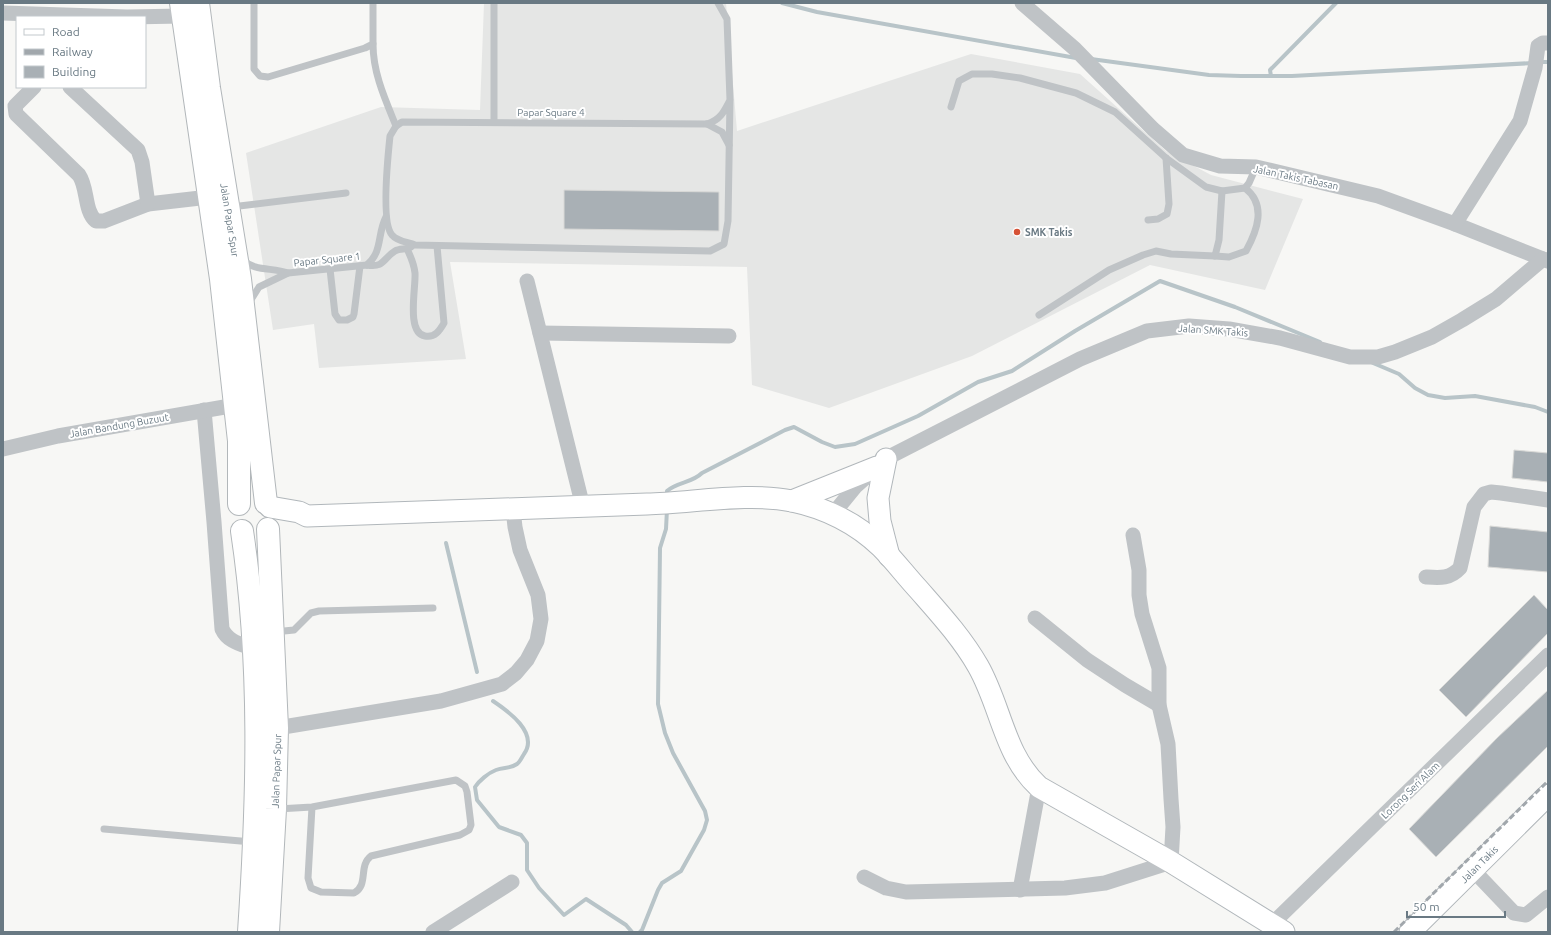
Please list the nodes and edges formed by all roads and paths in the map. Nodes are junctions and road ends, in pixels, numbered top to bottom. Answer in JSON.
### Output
{"nodes":[{"id":1,"x":254,"y":3,"type":"edge"},
{"id":2,"x":373,"y":3,"type":"edge"},
{"id":3,"x":494,"y":3,"type":"edge"},
{"id":4,"x":718,"y":3,"type":"edge"},
{"id":5,"x":1022,"y":3,"type":"edge"},
{"id":6,"x":188,"y":7,"type":"edge"},
{"id":7,"x":3,"y":13,"type":"edge"},
{"id":8,"x":96,"y":16,"type":"edge"},
{"id":9,"x":133,"y":16,"type":"edge"},
{"id":10,"x":1548,"y":42,"type":"edge"},
{"id":11,"x":373,"y":44,"type":"junction"},
{"id":12,"x":33,"y":88,"type":"edge"},
{"id":13,"x":71,"y":88,"type":"edge"},
{"id":14,"x":730,"y":100,"type":"junction"},
{"id":15,"x":951,"y":107,"type":"dead end"},
{"id":16,"x":494,"y":122,"type":"junction"},
{"id":17,"x":707,"y":124,"type":"junction"},
{"id":18,"x":396,"y":126,"type":"junction"},
{"id":19,"x":730,"y":147,"type":"junction"},
{"id":20,"x":1166,"y":158,"type":"junction"},
{"id":21,"x":1256,"y":167,"type":"junction"},
{"id":22,"x":1245,"y":188,"type":"junction"},
{"id":23,"x":1222,"y":191,"type":"junction"},
{"id":24,"x":346,"y":193,"type":"dead end"},
{"id":25,"x":209,"y":197,"type":"junction"},
{"id":26,"x":148,"y":204,"type":"junction"},
{"id":27,"x":229,"y":207,"type":"junction"},
{"id":28,"x":386,"y":217,"type":"junction"},
{"id":29,"x":1148,"y":220,"type":"dead end"},
{"id":30,"x":1455,"y":224,"type":"junction"},
{"id":31,"x":415,"y":245,"type":"junction"},
{"id":32,"x":436,"y":246,"type":"junction"},
{"id":33,"x":408,"y":249,"type":"junction"},
{"id":34,"x":235,"y":251,"type":"junction"},
{"id":35,"x":1215,"y":256,"type":"junction"},
{"id":36,"x":1546,"y":260,"type":"edge"},
{"id":37,"x":364,"y":266,"type":"junction"},
{"id":38,"x":330,"y":269,"type":"junction"},
{"id":39,"x":288,"y":273,"type":"junction"},
{"id":40,"x":527,"y":281,"type":"dead end"},
{"id":41,"x":244,"y":312,"type":"junction"},
{"id":42,"x":1039,"y":315,"type":"dead end"},
{"id":43,"x":540,"y":333,"type":"junction"},
{"id":44,"x":729,"y":336,"type":"dead end"},
{"id":45,"x":236,"y":404,"type":"junction"},
{"id":46,"x":204,"y":410,"type":"junction"},
{"id":47,"x":3,"y":449,"type":"edge"},
{"id":48,"x":881,"y":463,"type":"junction"},
{"id":49,"x":1548,"y":500,"type":"edge"},
{"id":50,"x":792,"y":501,"type":"junction"},
{"id":51,"x":239,"y":504,"type":"junction"},
{"id":52,"x":584,"y":507,"type":"junction"},
{"id":53,"x":513,"y":509,"type":"junction"},
{"id":54,"x":833,"y":514,"type":"junction"},
{"id":55,"x":268,"y":516,"type":"junction"},
{"id":56,"x":242,"y":531,"type":"junction"},
{"id":57,"x":1133,"y":535,"type":"dead end"},
{"id":58,"x":889,"y":556,"type":"junction"},
{"id":59,"x":1426,"y":577,"type":"dead end"},
{"id":60,"x":433,"y":608,"type":"dead end"},
{"id":61,"x":262,"y":612,"type":"junction"},
{"id":62,"x":1035,"y":618,"type":"dead end"},
{"id":63,"x":274,"y":632,"type":"junction"},
{"id":64,"x":254,"y":649,"type":"junction"},
{"id":65,"x":1548,"y":655,"type":"edge"},
{"id":66,"x":1159,"y":705,"type":"junction"},
{"id":67,"x":277,"y":728,"type":"junction"},
{"id":68,"x":1038,"y":788,"type":"junction"},
{"id":69,"x":1542,"y":804,"type":"edge"},
{"id":70,"x":312,"y":807,"type":"junction"},
{"id":71,"x":275,"y":809,"type":"junction"},
{"id":72,"x":104,"y":829,"type":"dead end"},
{"id":73,"x":255,"y":842,"type":"junction"},
{"id":74,"x":1171,"y":862,"type":"junction"},
{"id":75,"x":1473,"y":870,"type":"junction"},
{"id":76,"x":864,"y":877,"type":"dead end"},
{"id":77,"x":512,"y":882,"type":"dead end"},
{"id":78,"x":1020,"y":890,"type":"junction"},
{"id":79,"x":1548,"y":897,"type":"edge"},
{"id":80,"x":1278,"y":928,"type":"edge"},
{"id":81,"x":248,"y":932,"type":"edge"},
{"id":82,"x":268,"y":932,"type":"edge"},
{"id":83,"x":433,"y":932,"type":"edge"},
{"id":84,"x":1410,"y":932,"type":"edge"}],
"edges":[{"from":1,"to":11,"type":"lane"},
{"from":2,"to":11,"type":"lane"},
{"from":3,"to":16,"type":"lane"},
{"from":4,"to":14,"type":"lane"},
{"from":5,"to":21,"type":"street","name":"Jalan Takis Tabasan"},
{"from":6,"to":9,"type":"street"},
{"from":6,"to":25,"type":"main road"},
{"from":6,"to":27,"type":"main road","name":"Jalan Papar Spur"},
{"from":7,"to":8,"type":"street"},
{"from":10,"to":30,"type":"street"},
{"from":11,"to":18,"type":"lane"},
{"from":12,"to":26,"type":"street"},
{"from":13,"to":26,"type":"street"},
{"from":14,"to":17,"type":"lane"},
{"from":14,"to":19,"type":"lane"},
{"from":15,"to":20,"type":"lane"},
{"from":16,"to":17,"type":"lane","name":"Papar Square 4"},
{"from":16,"to":18,"type":"lane","name":"Papar Square 4"},
{"from":17,"to":19,"type":"lane"},
{"from":18,"to":28,"type":"lane"},
{"from":19,"to":32,"type":"lane"},
{"from":20,"to":23,"type":"lane"},
{"from":20,"to":29,"type":"lane"},
{"from":21,"to":22,"type":"lane"},
{"from":21,"to":30,"type":"street","name":"Jalan Takis Tabasan"},
{"from":22,"to":23,"type":"lane"},
{"from":22,"to":35,"type":"lane"},
{"from":23,"to":35,"type":"lane"},
{"from":24,"to":27,"type":"lane"},
{"from":25,"to":26,"type":"street"},
{"from":25,"to":45,"type":"main road"},
{"from":27,"to":34,"type":"main road","name":"Jalan Papar Spur"},
{"from":28,"to":31,"type":"lane"},
{"from":28,"to":37,"type":"lane"},
{"from":30,"to":36,"type":"street","name":"Jalan Takis Tabasan"},
{"from":31,"to":32,"type":"lane"},
{"from":31,"to":33,"type":"lane"},
{"from":32,"to":33,"type":"lane"},
{"from":33,"to":37,"type":"lane","name":"Papar Square 1"},
{"from":34,"to":39,"type":"lane","name":"Papar Square 1"},
{"from":34,"to":41,"type":"main road","name":"Jalan Papar Spur"},
{"from":35,"to":42,"type":"lane"},
{"from":36,"to":48,"type":"street","name":"Jalan SMK Takis"},
{"from":37,"to":38,"type":"lane","name":"Papar Square 1"},
{"from":37,"to":38,"type":"lane"},
{"from":38,"to":39,"type":"lane","name":"Papar Square 1"},
{"from":39,"to":41,"type":"lane","name":"Papar Square 1"},
{"from":40,"to":43,"type":"street"},
{"from":41,"to":55,"type":"main road","name":"Jalan Papar Spur"},
{"from":43,"to":44,"type":"street"},
{"from":43,"to":52,"type":"street"},
{"from":45,"to":46,"type":"street","name":"Jalan Bandung Buzuut"},
{"from":45,"to":51,"type":"main road"},
{"from":46,"to":47,"type":"street","name":"Jalan Bandung Buzuut"},
{"from":46,"to":64,"type":"street"},
{"from":48,"to":50,"type":"main road"},
{"from":48,"to":54,"type":"street","name":"Jalan SMK Takis"},
{"from":48,"to":58,"type":"main road"},
{"from":49,"to":59,"type":"street"},
{"from":50,"to":52,"type":"main road"},
{"from":50,"to":54,"type":"main road"},
{"from":51,"to":55,"type":"main road"},
{"from":51,"to":56,"type":"main road"},
{"from":52,"to":53,"type":"main road"},
{"from":53,"to":55,"type":"main road"},
{"from":53,"to":67,"type":"street"},
{"from":54,"to":58,"type":"main road"},
{"from":55,"to":56,"type":"main road"},
{"from":55,"to":61,"type":"main road","name":"Jalan Papar Spur"},
{"from":56,"to":61,"type":"main road"},
{"from":57,"to":66,"type":"street"},
{"from":58,"to":68,"type":"main road"},
{"from":60,"to":63,"type":"lane"},
{"from":61,"to":63,"type":"main road","name":"Jalan Papar Spur"},
{"from":61,"to":64,"type":"main road","name":"Jalan Papar Spur"},
{"from":62,"to":66,"type":"street"},
{"from":63,"to":67,"type":"main road","name":"Jalan Papar Spur"},
{"from":64,"to":73,"type":"main road","name":"Jalan Papar Spur"},
{"from":65,"to":80,"type":"street","name":"Lorong Seri Alam"},
{"from":66,"to":74,"type":"street"},
{"from":67,"to":71,"type":"main road","name":"Jalan Papar Spur"},
{"from":68,"to":74,"type":"main road"},
{"from":68,"to":78,"type":"street"},
{"from":69,"to":75,"type":"main road","name":"Jalan Takis"},
{"from":70,"to":70,"type":"lane"},
{"from":70,"to":71,"type":"lane"},
{"from":71,"to":82,"type":"main road","name":"Jalan Papar Spur"},
{"from":72,"to":73,"type":"lane"},
{"from":73,"to":81,"type":"main road","name":"Jalan Papar Spur"},
{"from":74,"to":78,"type":"street"},
{"from":74,"to":80,"type":"main road"},
{"from":75,"to":79,"type":"street"},
{"from":75,"to":84,"type":"main road","name":"Jalan Takis"},
{"from":76,"to":78,"type":"street"},
{"from":77,"to":83,"type":"street"}]}
